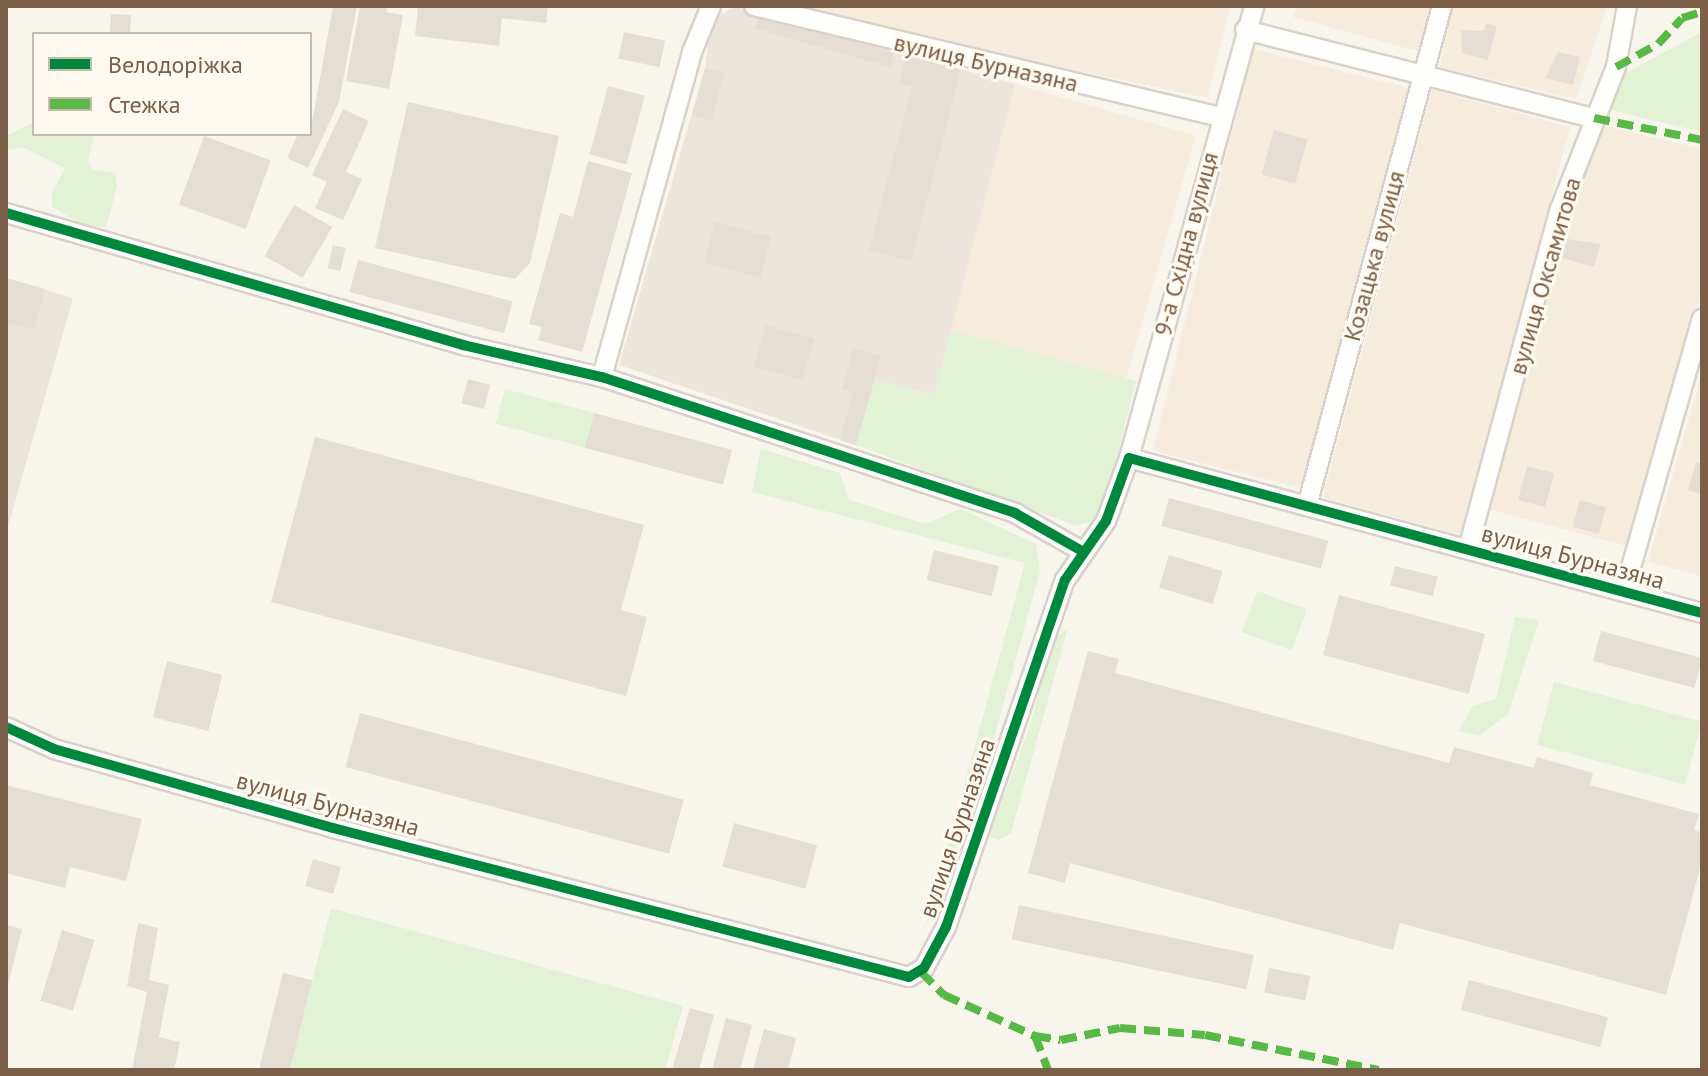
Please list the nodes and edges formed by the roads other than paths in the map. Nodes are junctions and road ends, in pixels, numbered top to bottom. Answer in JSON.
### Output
{"nodes":[{"id":1,"x":711,"y":6,"type":"edge"},
{"id":2,"x":754,"y":6,"type":"edge"},
{"id":3,"x":1254,"y":6,"type":"edge"},
{"id":4,"x":1442,"y":6,"type":"edge"},
{"id":5,"x":1627,"y":6,"type":"edge"},
{"id":6,"x":1245,"y":30,"type":"junction"},
{"id":7,"x":1425,"y":75,"type":"junction"},
{"id":8,"x":1219,"y":117,"type":"junction"},
{"id":9,"x":1594,"y":118,"type":"junction"},
{"id":10,"x":6,"y":213,"type":"edge"},
{"id":11,"x":1702,"y":319,"type":"edge"},
{"id":12,"x":602,"y":377,"type":"junction"},
{"id":13,"x":1129,"y":458,"type":"junction"},
{"id":14,"x":1307,"y":506,"type":"junction"},
{"id":15,"x":1468,"y":549,"type":"junction"},
{"id":16,"x":1080,"y":550,"type":"junction"},
{"id":17,"x":1624,"y":592,"type":"junction"},
{"id":18,"x":1702,"y":613,"type":"edge"},
{"id":19,"x":6,"y":727,"type":"edge"}],
"edges":[{"from":1,"to":12,"type":"street"},
{"from":2,"to":8,"type":"street","name":"вулиця Бурназяна"},
{"from":3,"to":6,"type":"street","name":"9-а Східна вулиця"},
{"from":4,"to":7,"type":"street","name":"Козацька вулиця"},
{"from":5,"to":9,"type":"street","name":"вулиця Оксамитова"},
{"from":6,"to":7,"type":"street"},
{"from":6,"to":8,"type":"street","name":"9-а Східна вулиця"},
{"from":7,"to":9,"type":"street"},
{"from":7,"to":14,"type":"street","name":"Козацька вулиця"},
{"from":8,"to":13,"type":"street","name":"9-а Східна вулиця"},
{"from":9,"to":15,"type":"street","name":"вулиця Оксамитова"},
{"from":10,"to":12,"type":"street"},
{"from":11,"to":17,"type":"street"},
{"from":12,"to":16,"type":"street"},
{"from":13,"to":14,"type":"street","name":"вулиця Бурназяна"},
{"from":13,"to":16,"type":"street","name":"вулиця Бурназяна"},
{"from":14,"to":15,"type":"street","name":"вулиця Бурназяна"},
{"from":15,"to":17,"type":"street","name":"вулиця Бурназяна"},
{"from":16,"to":19,"type":"street","name":"вулиця Бурназяна"},
{"from":17,"to":18,"type":"street","name":"вулиця Бурназяна"}]}
